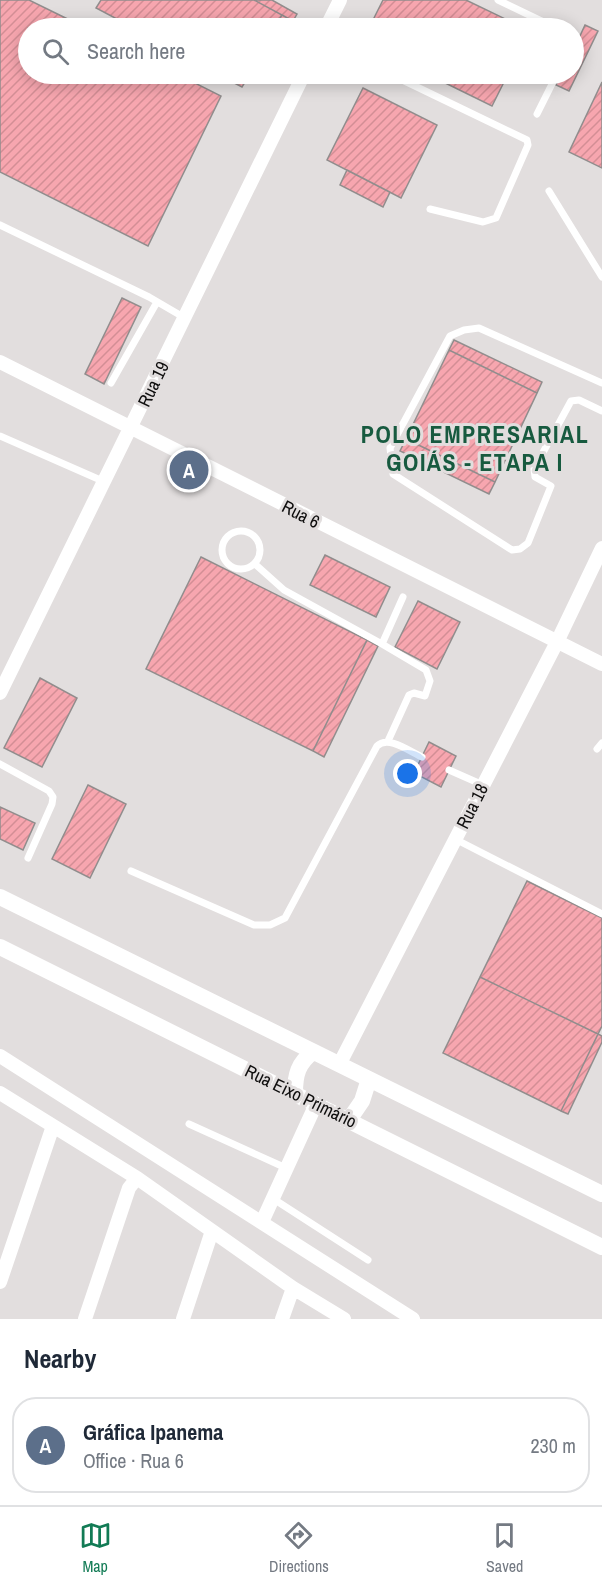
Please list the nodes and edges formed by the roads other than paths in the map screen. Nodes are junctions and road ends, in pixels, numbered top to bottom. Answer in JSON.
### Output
{"nodes":[{"id":1,"x":340,"y":0,"type":"edge"},
{"id":2,"x":498,"y":0,"type":"edge"},
{"id":3,"x":331,"y":18,"type":"edge"},
{"id":4,"x":535,"y":18,"type":"edge"},
{"id":5,"x":299,"y":84,"type":"edge"},
{"id":6,"x":411,"y":84,"type":"edge"},
{"id":7,"x":552,"y":84,"type":"edge"},
{"id":8,"x":537,"y":114,"type":"dead end"},
{"id":9,"x":549,"y":191,"type":"dead end"},
{"id":10,"x":430,"y":209,"type":"dead end"},
{"id":11,"x":0,"y":225,"type":"edge"},
{"id":12,"x":602,"y":277,"type":"edge"},
{"id":13,"x":157,"y":302,"type":"junction"},
{"id":14,"x":185,"y":318,"type":"junction"},
{"id":15,"x":0,"y":362,"type":"edge"},
{"id":16,"x":111,"y":383,"type":"dead end"},
{"id":17,"x":602,"y":383,"type":"edge"},
{"id":18,"x":602,"y":411,"type":"edge"},
{"id":19,"x":131,"y":429,"type":"junction"},
{"id":20,"x":0,"y":436,"type":"edge"},
{"id":21,"x":105,"y":482,"type":"junction"},
{"id":22,"x":602,"y":548,"type":"edge"},
{"id":23,"x":255,"y":564,"type":"junction"},
{"id":24,"x":403,"y":597,"type":"dead end"},
{"id":25,"x":557,"y":642,"type":"junction"},
{"id":26,"x":382,"y":644,"type":"junction"},
{"id":27,"x":602,"y":664,"type":"edge"},
{"id":28,"x":0,"y":693,"type":"edge"},
{"id":29,"x":388,"y":741,"type":"junction"},
{"id":30,"x":422,"y":757,"type":"dead end"},
{"id":31,"x":0,"y":764,"type":"edge"},
{"id":32,"x":449,"y":770,"type":"dead end"},
{"id":33,"x":483,"y":785,"type":"junction"},
{"id":34,"x":455,"y":839,"type":"junction"},
{"id":35,"x":28,"y":858,"type":"dead end"},
{"id":36,"x":131,"y":871,"type":"dead end"},
{"id":37,"x":0,"y":897,"type":"edge"},
{"id":38,"x":602,"y":914,"type":"edge"},
{"id":39,"x":0,"y":947,"type":"edge"},
{"id":40,"x":313,"y":1052,"type":"junction"},
{"id":41,"x":0,"y":1056,"type":"edge"},
{"id":42,"x":340,"y":1064,"type":"junction"},
{"id":43,"x":369,"y":1079,"type":"junction"},
{"id":44,"x":0,"y":1093,"type":"edge"},
{"id":45,"x":295,"y":1093,"type":"junction"},
{"id":46,"x":316,"y":1104,"type":"junction"},
{"id":47,"x":349,"y":1120,"type":"junction"},
{"id":48,"x":189,"y":1124,"type":"dead end"},
{"id":49,"x":53,"y":1126,"type":"junction"},
{"id":50,"x":286,"y":1168,"type":"junction"},
{"id":51,"x":136,"y":1178,"type":"junction"},
{"id":52,"x":602,"y":1194,"type":"edge"},
{"id":53,"x":272,"y":1197,"type":"junction"},
{"id":54,"x":262,"y":1222,"type":"junction"},
{"id":55,"x":212,"y":1230,"type":"junction"},
{"id":56,"x":602,"y":1247,"type":"edge"},
{"id":57,"x":368,"y":1260,"type":"dead end"},
{"id":58,"x":0,"y":1282,"type":"edge"},
{"id":59,"x":293,"y":1288,"type":"junction"},
{"id":60,"x":85,"y":1319,"type":"edge"},
{"id":61,"x":183,"y":1319,"type":"edge"},
{"id":62,"x":282,"y":1319,"type":"edge"},
{"id":63,"x":344,"y":1319,"type":"edge"},
{"id":64,"x":413,"y":1319,"type":"edge"}],
"edges":[{"from":1,"to":3,"type":"street"},
{"from":2,"to":4,"type":"lane"},
{"from":5,"to":14,"type":"street","name":"Rua 19"},
{"from":6,"to":10,"type":"lane"},
{"from":7,"to":8,"type":"lane"},
{"from":9,"to":12,"type":"lane"},
{"from":11,"to":13,"type":"lane"},
{"from":13,"to":14,"type":"lane"},
{"from":13,"to":16,"type":"lane"},
{"from":14,"to":19,"type":"street","name":"Rua 19"},
{"from":15,"to":19,"type":"street","name":"Rua 6"},
{"from":17,"to":18,"type":"lane"},
{"from":19,"to":21,"type":"street","name":"Rua 19"},
{"from":19,"to":25,"type":"street","name":"Rua 6"},
{"from":20,"to":21,"type":"lane"},
{"from":21,"to":28,"type":"street","name":"Rua 19"},
{"from":22,"to":25,"type":"street","name":"Rua 18"},
{"from":23,"to":23,"type":"lane"},
{"from":23,"to":26,"type":"lane"},
{"from":24,"to":26,"type":"lane"},
{"from":25,"to":27,"type":"street","name":"Rua 6"},
{"from":25,"to":33,"type":"street","name":"Rua 18"},
{"from":26,"to":29,"type":"lane"},
{"from":29,"to":30,"type":"lane"},
{"from":29,"to":36,"type":"lane"},
{"from":31,"to":35,"type":"lane"},
{"from":32,"to":33,"type":"lane"},
{"from":33,"to":34,"type":"street","name":"Rua 18"},
{"from":34,"to":38,"type":"lane"},
{"from":34,"to":42,"type":"street","name":"Rua 18"},
{"from":37,"to":40,"type":"street"},
{"from":39,"to":45,"type":"street","name":"Rua Eixo Primário"},
{"from":40,"to":42,"type":"street"},
{"from":40,"to":45,"type":"street"},
{"from":41,"to":54,"type":"street"},
{"from":42,"to":43,"type":"street"},
{"from":43,"to":47,"type":"street"},
{"from":43,"to":52,"type":"street"},
{"from":44,"to":49,"type":"street"},
{"from":45,"to":46,"type":"street","name":"Rua Eixo Primário"},
{"from":46,"to":47,"type":"street","name":"Rua Eixo Primário"},
{"from":46,"to":50,"type":"street"},
{"from":47,"to":56,"type":"street","name":"Rua Eixo Primário"},
{"from":48,"to":50,"type":"lane"},
{"from":49,"to":51,"type":"street"},
{"from":49,"to":58,"type":"street"},
{"from":50,"to":53,"type":"street"},
{"from":51,"to":55,"type":"street"},
{"from":51,"to":60,"type":"street"},
{"from":53,"to":54,"type":"street"},
{"from":53,"to":57,"type":"lane"},
{"from":54,"to":64,"type":"street"},
{"from":55,"to":59,"type":"street"},
{"from":55,"to":61,"type":"street"},
{"from":59,"to":62,"type":"street"},
{"from":59,"to":63,"type":"street"}]}
